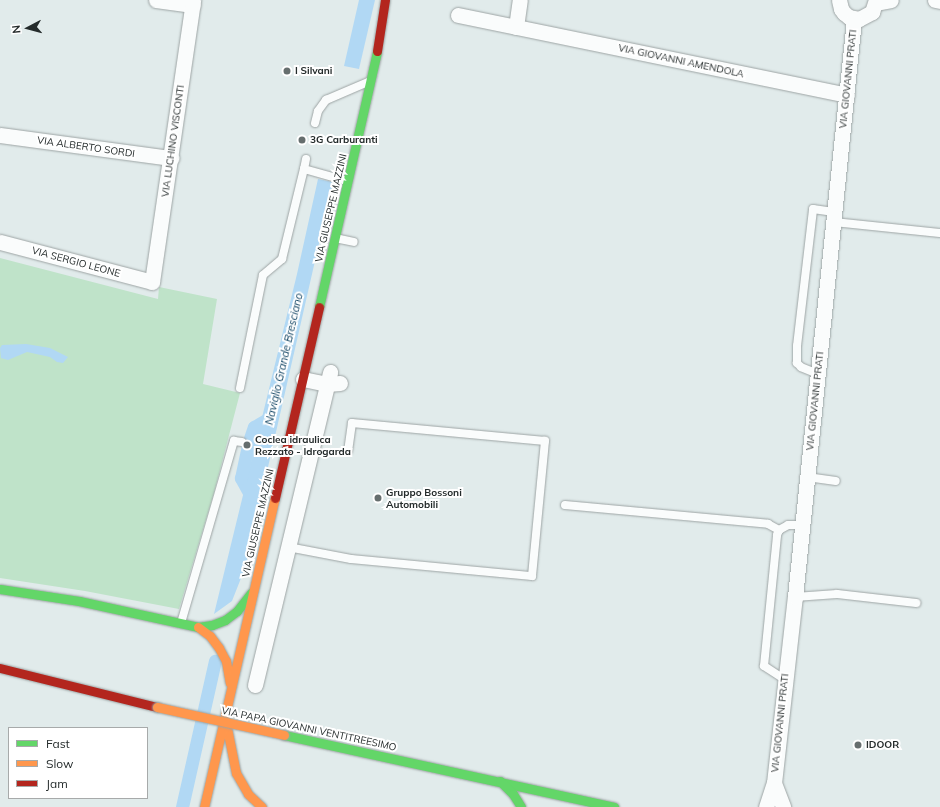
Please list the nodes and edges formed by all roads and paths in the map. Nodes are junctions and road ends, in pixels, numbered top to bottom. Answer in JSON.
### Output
{"nodes":[{"id":1,"x":156,"y":0,"type":"edge"},
{"id":2,"x":385,"y":0,"type":"edge"},
{"id":3,"x":520,"y":0,"type":"edge"},
{"id":4,"x":839,"y":0,"type":"edge"},
{"id":5,"x":935,"y":0,"type":"edge"},
{"id":6,"x":881,"y":1,"type":"edge"},
{"id":7,"x":940,"y":1,"type":"edge"},
{"id":8,"x":193,"y":3,"type":"edge"},
{"id":9,"x":393,"y":7,"type":"dead end"},
{"id":10,"x":458,"y":15,"type":"dead end"},
{"id":11,"x":854,"y":19,"type":"junction"},
{"id":12,"x":516,"y":27,"type":"junction"},
{"id":13,"x":382,"y":34,"type":"junction"},
{"id":14,"x":371,"y":81,"type":"junction"},
{"id":15,"x":847,"y":95,"type":"junction"},
{"id":16,"x":315,"y":124,"type":"dead end"},
{"id":17,"x":0,"y":135,"type":"edge"},
{"id":18,"x":171,"y":158,"type":"junction"},
{"id":19,"x":306,"y":159,"type":"dead end"},
{"id":20,"x":304,"y":169,"type":"junction"},
{"id":21,"x":348,"y":181,"type":"junction"},
{"id":22,"x":834,"y":217,"type":"junction"},
{"id":23,"x":940,"y":234,"type":"edge"},
{"id":24,"x":335,"y":238,"type":"junction"},
{"id":25,"x":0,"y":242,"type":"edge"},
{"id":26,"x":354,"y":242,"type":"dead end"},
{"id":27,"x":152,"y":282,"type":"joint"},
{"id":28,"x":818,"y":374,"type":"junction"},
{"id":29,"x":303,"y":379,"type":"junction"},
{"id":30,"x":240,"y":388,"type":"dead end"},
{"id":31,"x":242,"y":442,"type":"dead end"},
{"id":32,"x":288,"y":444,"type":"junction"},
{"id":33,"x":311,"y":450,"type":"junction"},
{"id":34,"x":348,"y":451,"type":"dead end"},
{"id":35,"x":807,"y":477,"type":"junction"},
{"id":36,"x":836,"y":481,"type":"dead end"},
{"id":37,"x":564,"y":505,"type":"dead end"},
{"id":38,"x":802,"y":525,"type":"junction"},
{"id":39,"x":779,"y":530,"type":"junction"},
{"id":40,"x":288,"y":547,"type":"junction"},
{"id":41,"x":254,"y":588,"type":"junction"},
{"id":42,"x":0,"y":589,"type":"edge"},
{"id":43,"x":795,"y":597,"type":"junction"},
{"id":44,"x":916,"y":603,"type":"dead end"},
{"id":45,"x":181,"y":623,"type":"junction"},
{"id":46,"x":198,"y":627,"type":"junction"},
{"id":47,"x":0,"y":668,"type":"edge"},
{"id":48,"x":784,"y":679,"type":"junction"},
{"id":49,"x":255,"y":685,"type":"dead end"},
{"id":50,"x":230,"y":692,"type":"junction"},
{"id":51,"x":226,"y":711,"type":"junction"},
{"id":52,"x":500,"y":781,"type":"junction"},
{"id":53,"x":774,"y":783,"type":"junction"},
{"id":54,"x":568,"y":800,"type":"edge"},
{"id":55,"x":554,"y":802,"type":"dead end"},
{"id":56,"x":204,"y":807,"type":"edge"},
{"id":57,"x":262,"y":807,"type":"edge"},
{"id":58,"x":521,"y":807,"type":"edge"},
{"id":59,"x":614,"y":807,"type":"edge"},
{"id":60,"x":766,"y":807,"type":"edge"},
{"id":61,"x":784,"y":807,"type":"edge"}],
"edges":[{"from":1,"to":8,"type":"street"},
{"from":2,"to":13,"type":"street","name":"VIA GIUSEPPE MAZZINI"},
{"from":3,"to":12,"type":"street"},
{"from":4,"to":11,"type":"street","name":"VIA GIOVANNI PRATI"},
{"from":5,"to":7,"type":"street"},
{"from":6,"to":11,"type":"street","name":"VIA GIOVANNI PRATI"},
{"from":8,"to":18,"type":"street","name":"VIA LUCHINO VISCONTI"},
{"from":9,"to":13,"type":"street","name":"VIA GIUSEPPE MAZZINI"},
{"from":10,"to":12,"type":"street","name":"VIA GIOVANNI AMENDOLA"},
{"from":11,"to":15,"type":"street","name":"VIA GIOVANNI PRATI"},
{"from":12,"to":15,"type":"street","name":"VIA GIOVANNI AMENDOLA"},
{"from":13,"to":14,"type":"street","name":"VIA GIUSEPPE MAZZINI"},
{"from":14,"to":16,"type":"lane"},
{"from":14,"to":21,"type":"street","name":"VIA GIUSEPPE MAZZINI"},
{"from":15,"to":22,"type":"street","name":"VIA GIOVANNI PRATI"},
{"from":17,"to":18,"type":"street","name":"VIA ALBERTO SORDI"},
{"from":18,"to":27,"type":"street","name":"VIA LUCHINO VISCONTI"},
{"from":19,"to":20,"type":"lane"},
{"from":20,"to":21,"type":"lane"},
{"from":20,"to":30,"type":"lane"},
{"from":21,"to":24,"type":"street","name":"VIA GIUSEPPE MAZZINI"},
{"from":22,"to":23,"type":"lane"},
{"from":22,"to":28,"type":"street","name":"VIA GIOVANNI PRATI"},
{"from":22,"to":28,"type":"lane"},
{"from":24,"to":26,"type":"lane"},
{"from":24,"to":29,"type":"street","name":"VIA GIUSEPPE MAZZINI"},
{"from":25,"to":27,"type":"street","name":"VIA SERGIO LEONE"},
{"from":28,"to":35,"type":"street","name":"VIA GIOVANNI PRATI"},
{"from":29,"to":32,"type":"street","name":"VIA GIUSEPPE MAZZINI"},
{"from":29,"to":33,"type":"street"},
{"from":31,"to":45,"type":"lane"},
{"from":32,"to":33,"type":"street"},
{"from":32,"to":41,"type":"street","name":"VIA GIUSEPPE MAZZINI"},
{"from":33,"to":40,"type":"street"},
{"from":34,"to":40,"type":"lane"},
{"from":35,"to":36,"type":"lane"},
{"from":35,"to":38,"type":"street","name":"VIA GIOVANNI PRATI"},
{"from":37,"to":39,"type":"lane"},
{"from":38,"to":39,"type":"lane"},
{"from":38,"to":43,"type":"street","name":"VIA GIOVANNI PRATI"},
{"from":39,"to":48,"type":"lane"},
{"from":40,"to":49,"type":"street"},
{"from":41,"to":46,"type":"street"},
{"from":41,"to":50,"type":"street","name":"VIA GIUSEPPE MAZZINI"},
{"from":42,"to":45,"type":"street"},
{"from":43,"to":44,"type":"lane"},
{"from":43,"to":48,"type":"street","name":"VIA GIOVANNI PRATI"},
{"from":45,"to":46,"type":"street"},
{"from":46,"to":50,"type":"street"},
{"from":47,"to":52,"type":"street","name":"VIA PAPA GIOVANNI VENTITREESIMO","bridge":true},
{"from":48,"to":53,"type":"street","name":"VIA GIOVANNI PRATI"},
{"from":50,"to":51,"type":"street","name":"VIA GIUSEPPE MAZZINI"},
{"from":51,"to":56,"type":"street","name":"VIA GIUSEPPE MAZZINI"},
{"from":51,"to":57,"type":"street"},
{"from":52,"to":54,"type":"street","name":"VIA PAPA GIOVANNI VENTITREESIMO"},
{"from":52,"to":58,"type":"street"},
{"from":53,"to":60,"type":"street","name":"VIA GIOVANNI PRATI"},
{"from":53,"to":61,"type":"street","name":"VIA GIOVANNI PRATI"},
{"from":54,"to":55,"type":"street"},
{"from":54,"to":59,"type":"street","name":"VIA PAPA GIOVANNI VENTITREESIMO"}]}
